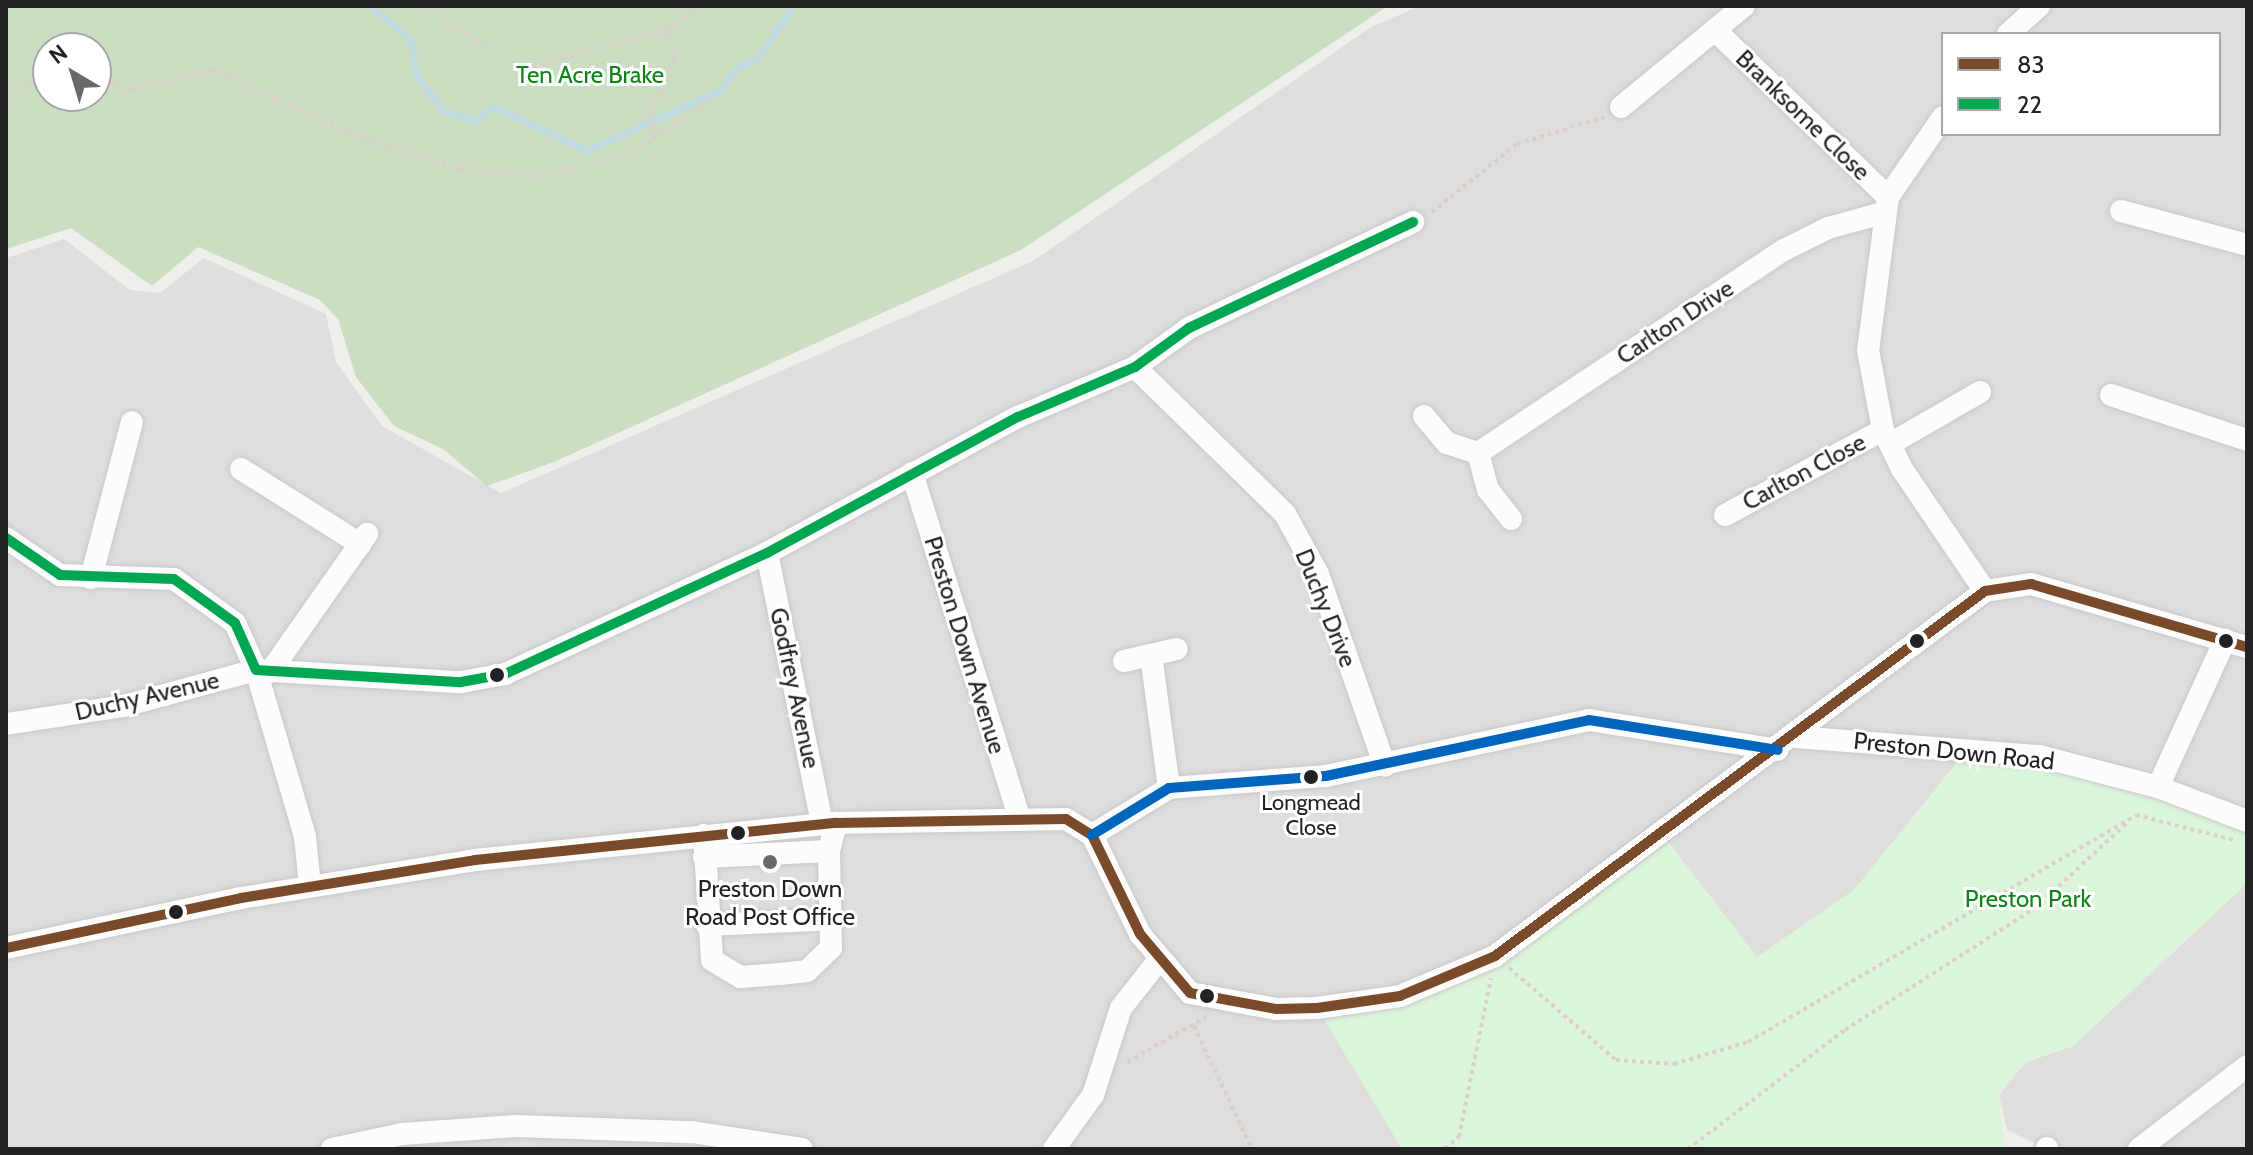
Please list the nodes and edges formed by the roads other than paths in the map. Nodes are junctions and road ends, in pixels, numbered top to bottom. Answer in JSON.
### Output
{"nodes":[{"id":1,"x":1744,"y":6,"type":"edge"},
{"id":2,"x":2039,"y":6,"type":"edge"},
{"id":3,"x":2010,"y":32,"type":"edge"},
{"id":4,"x":1718,"y":33,"type":"junction"},
{"id":5,"x":1621,"y":107,"type":"road end"},
{"id":6,"x":1941,"y":120,"type":"edge"},
{"id":7,"x":1886,"y":205,"type":"junction"},
{"id":8,"x":2121,"y":211,"type":"dead end"},
{"id":9,"x":1413,"y":222,"type":"road end"},
{"id":10,"x":2247,"y":245,"type":"edge"},
{"id":11,"x":1135,"y":367,"type":"junction"},
{"id":12,"x":1980,"y":392,"type":"dead end"},
{"id":13,"x":2111,"y":395,"type":"dead end"},
{"id":14,"x":1424,"y":416,"type":"dead end"},
{"id":15,"x":132,"y":422,"type":"dead end"},
{"id":16,"x":1886,"y":437,"type":"junction"},
{"id":17,"x":2247,"y":440,"type":"edge"},
{"id":18,"x":1478,"y":453,"type":"junction"},
{"id":19,"x":241,"y":469,"type":"dead end"},
{"id":20,"x":912,"y":473,"type":"junction"},
{"id":21,"x":1725,"y":515,"type":"dead end"},
{"id":22,"x":1511,"y":519,"type":"dead end"},
{"id":23,"x":6,"y":538,"type":"edge"},
{"id":24,"x":767,"y":553,"type":"junction"},
{"id":25,"x":91,"y":578,"type":"junction"},
{"id":26,"x":1985,"y":591,"type":"junction"},
{"id":27,"x":2236,"y":643,"type":"edge"},
{"id":28,"x":1177,"y":649,"type":"dead end"},
{"id":29,"x":1151,"y":655,"type":"junction"},
{"id":30,"x":1124,"y":661,"type":"dead end"},
{"id":31,"x":263,"y":671,"type":"junction"},
{"id":32,"x":6,"y":724,"type":"edge"},
{"id":33,"x":1787,"y":743,"type":"junction"},
{"id":34,"x":1385,"y":766,"type":"junction"},
{"id":35,"x":2158,"y":787,"type":"junction"},
{"id":36,"x":1169,"y":788,"type":"junction"},
{"id":37,"x":1019,"y":817,"type":"junction"},
{"id":38,"x":2247,"y":821,"type":"edge"},
{"id":39,"x":829,"y":823,"type":"junction"},
{"id":40,"x":1092,"y":835,"type":"junction"},
{"id":41,"x":704,"y":846,"type":"junction"},
{"id":42,"x":829,"y":851,"type":"junction"},
{"id":43,"x":310,"y":886,"type":"junction"},
{"id":44,"x":835,"y":919,"type":"junction"},
{"id":45,"x":707,"y":925,"type":"junction"},
{"id":46,"x":6,"y":948,"type":"edge"},
{"id":47,"x":1158,"y":961,"type":"junction"},
{"id":48,"x":2247,"y":1066,"type":"edge"},
{"id":49,"x":644,"y":1139,"type":"edge"},
{"id":50,"x":367,"y":1146,"type":"edge"},
{"id":51,"x":332,"y":1149,"type":"edge"},
{"id":52,"x":802,"y":1149,"type":"edge"},
{"id":53,"x":1054,"y":1149,"type":"edge"},
{"id":54,"x":2139,"y":1149,"type":"edge"}],
"edges":[{"from":1,"to":4,"type":"street","name":"Branksome Close"},
{"from":2,"to":3,"type":"street"},
{"from":4,"to":5,"type":"street","name":"Branksome Close"},
{"from":4,"to":7,"type":"street","name":"Branksome Close"},
{"from":6,"to":7,"type":"street"},
{"from":7,"to":16,"type":"street"},
{"from":7,"to":18,"type":"street","name":"Carlton Drive"},
{"from":8,"to":10,"type":"street"},
{"from":9,"to":11,"type":"street"},
{"from":11,"to":20,"type":"street"},
{"from":11,"to":34,"type":"street","name":"Duchy Drive"},
{"from":12,"to":16,"type":"street","name":"Carlton Close"},
{"from":13,"to":17,"type":"street"},
{"from":14,"to":18,"type":"street"},
{"from":15,"to":25,"type":"street"},
{"from":16,"to":21,"type":"street","name":"Carlton Close"},
{"from":16,"to":26,"type":"street"},
{"from":18,"to":22,"type":"street"},
{"from":19,"to":31,"type":"street"},
{"from":20,"to":24,"type":"street"},
{"from":20,"to":37,"type":"street","name":"Preston Down Avenue"},
{"from":23,"to":25,"type":"street"},
{"from":24,"to":31,"type":"street"},
{"from":24,"to":39,"type":"street","name":"Godfrey Avenue"},
{"from":25,"to":31,"type":"street"},
{"from":26,"to":27,"type":"street"},
{"from":26,"to":33,"type":"street"},
{"from":27,"to":35,"type":"street"},
{"from":28,"to":29,"type":"street"},
{"from":29,"to":30,"type":"street"},
{"from":29,"to":36,"type":"street"},
{"from":31,"to":32,"type":"street","name":"Duchy Avenue"},
{"from":31,"to":43,"type":"street"},
{"from":33,"to":34,"type":"street","name":"Preston Down Road"},
{"from":33,"to":35,"type":"street","name":"Preston Down Road"},
{"from":33,"to":47,"type":"street"},
{"from":34,"to":36,"type":"street","name":"Preston Down Road"},
{"from":35,"to":38,"type":"street","name":"Preston Down Road"},
{"from":36,"to":40,"type":"street"},
{"from":37,"to":39,"type":"street"},
{"from":37,"to":40,"type":"street"},
{"from":39,"to":41,"type":"street"},
{"from":39,"to":42,"type":"street"},
{"from":40,"to":47,"type":"street"},
{"from":41,"to":42,"type":"street"},
{"from":41,"to":43,"type":"street"},
{"from":41,"to":45,"type":"street"},
{"from":42,"to":44,"type":"street"},
{"from":43,"to":46,"type":"street"},
{"from":44,"to":45,"type":"street"},
{"from":44,"to":45,"type":"street"},
{"from":47,"to":53,"type":"street"},
{"from":48,"to":54,"type":"street"},
{"from":49,"to":50,"type":"street"},
{"from":49,"to":52,"type":"street"},
{"from":50,"to":51,"type":"street"}]}
